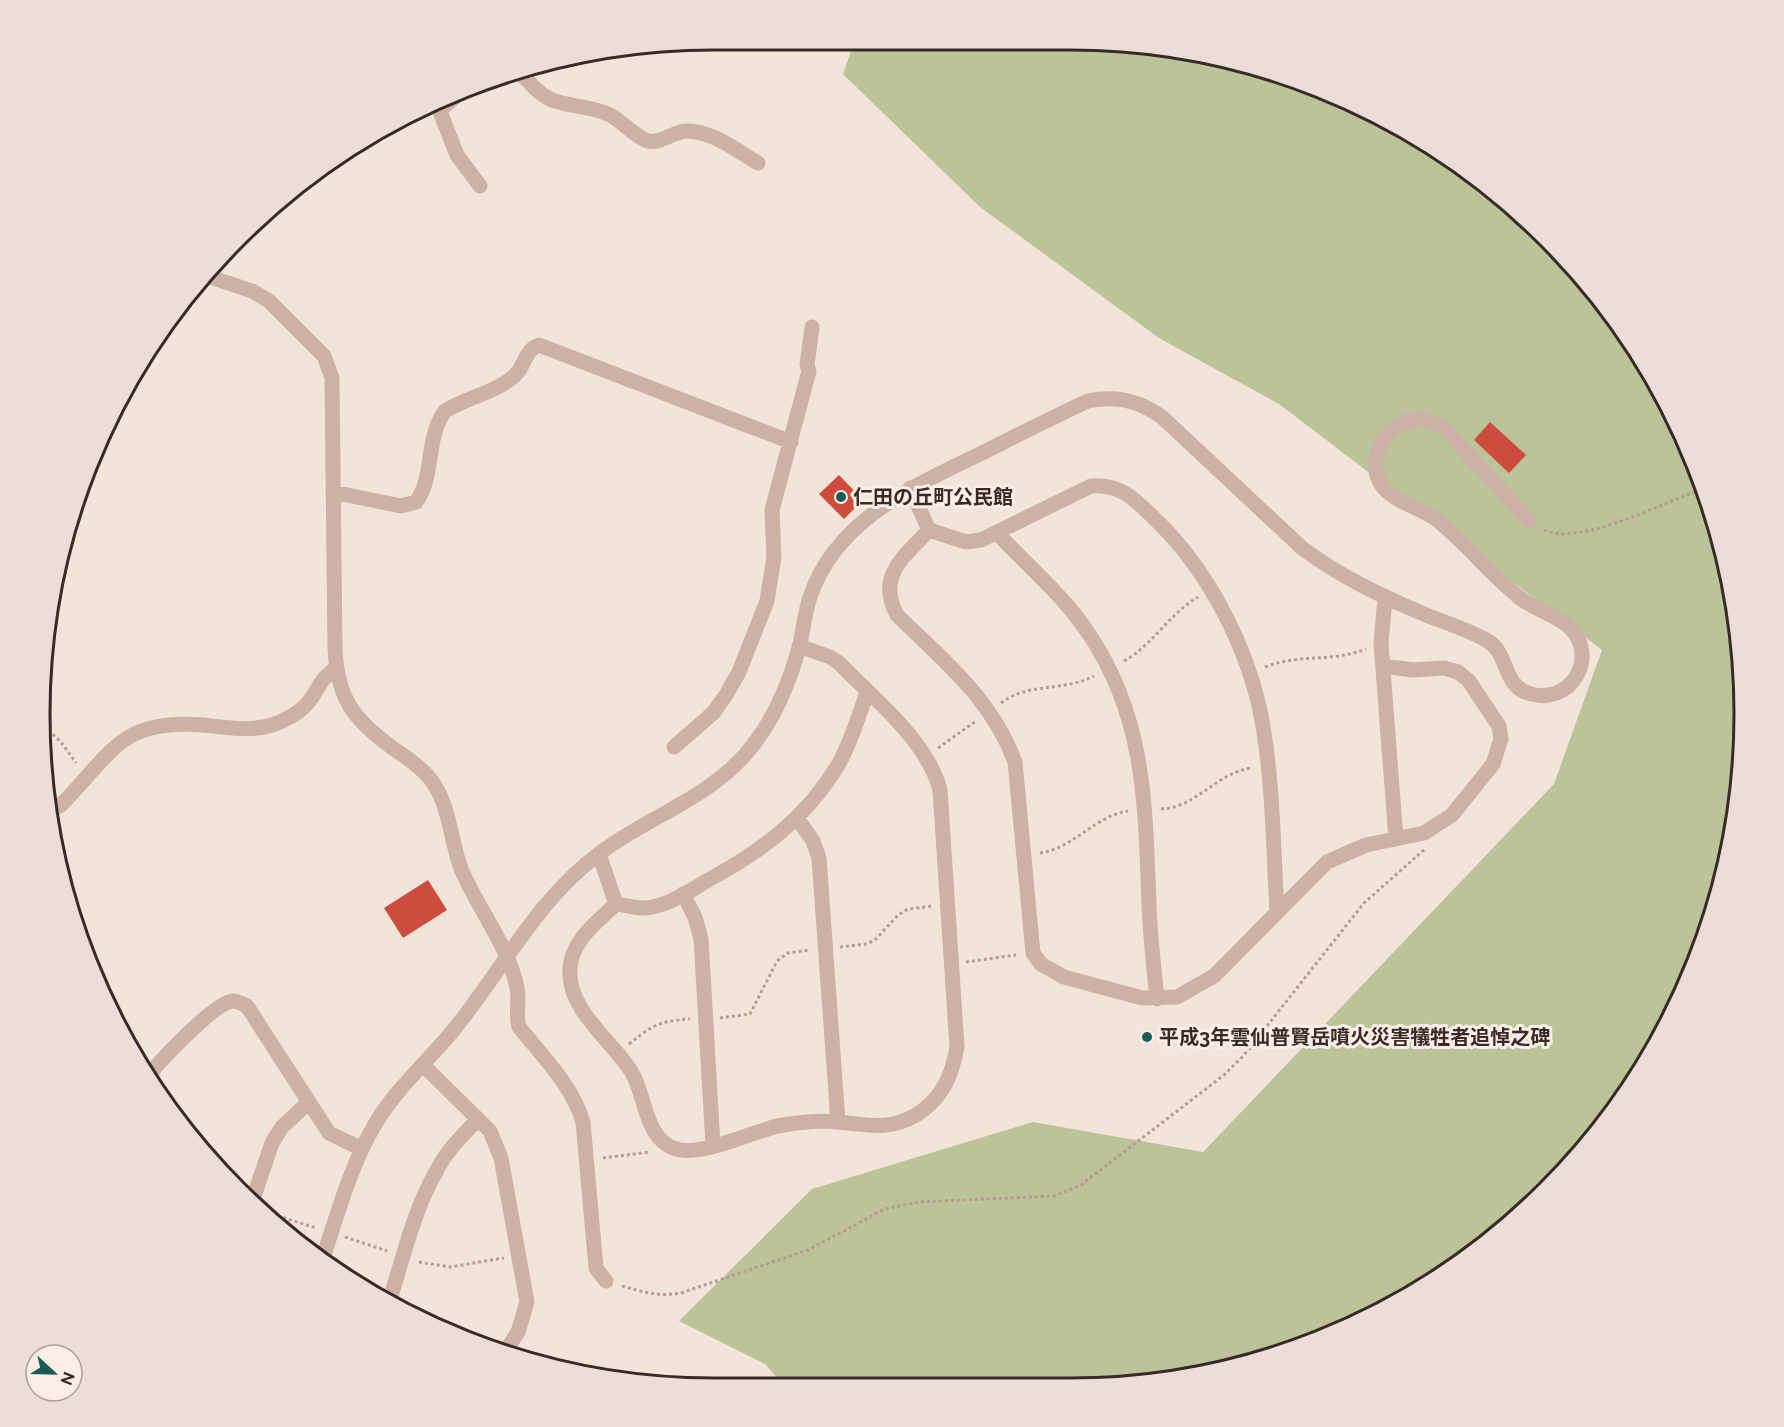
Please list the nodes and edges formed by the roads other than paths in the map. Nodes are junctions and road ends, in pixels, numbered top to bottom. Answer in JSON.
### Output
{"nodes":[{"id":1,"x":524,"y":78,"type":"edge"},
{"id":2,"x":439,"y":109,"type":"edge"},
{"id":3,"x":758,"y":163,"type":"dead end"},
{"id":4,"x":480,"y":186,"type":"dead end"},
{"id":5,"x":212,"y":278,"type":"edge"},
{"id":6,"x":812,"y":327,"type":"dead end"},
{"id":7,"x":791,"y":442,"type":"junction"},
{"id":8,"x":910,"y":488,"type":"junction"},
{"id":9,"x":333,"y":492,"type":"junction"},
{"id":10,"x":1530,"y":522,"type":"road end"},
{"id":11,"x":929,"y":530,"type":"junction"},
{"id":12,"x":997,"y":533,"type":"junction"},
{"id":13,"x":1385,"y":598,"type":"junction"},
{"id":14,"x":799,"y":646,"type":"junction"},
{"id":15,"x":1383,"y":666,"type":"junction"},
{"id":16,"x":335,"y":669,"type":"junction"},
{"id":17,"x":867,"y":693,"type":"junction"},
{"id":18,"x":674,"y":747,"type":"dead end"},
{"id":19,"x":56,"y":809,"type":"edge"},
{"id":20,"x":797,"y":818,"type":"junction"},
{"id":21,"x":1396,"y":839,"type":"junction"},
{"id":22,"x":599,"y":854,"type":"junction"},
{"id":23,"x":683,"y":894,"type":"junction"},
{"id":24,"x":616,"y":904,"type":"junction"},
{"id":25,"x":1277,"y":910,"type":"junction"},
{"id":26,"x":505,"y":956,"type":"junction"},
{"id":27,"x":1157,"y":999,"type":"junction"},
{"id":28,"x":423,"y":1065,"type":"junction"},
{"id":29,"x":153,"y":1070,"type":"edge"},
{"id":30,"x":309,"y":1102,"type":"junction"},
{"id":31,"x":478,"y":1119,"type":"junction"},
{"id":32,"x":838,"y":1122,"type":"junction"},
{"id":33,"x":713,"y":1146,"type":"junction"},
{"id":34,"x":362,"y":1149,"type":"junction"},
{"id":35,"x":255,"y":1193,"type":"edge"},
{"id":36,"x":325,"y":1252,"type":"edge"},
{"id":37,"x":606,"y":1281,"type":"road end"},
{"id":38,"x":392,"y":1294,"type":"edge"},
{"id":39,"x":510,"y":1345,"type":"edge"}],
"edges":[{"from":1,"to":3,"type":"street"},
{"from":2,"to":4,"type":"street"},
{"from":5,"to":9,"type":"street"},
{"from":6,"to":7,"type":"street"},
{"from":7,"to":9,"type":"street"},
{"from":7,"to":18,"type":"street"},
{"from":8,"to":11,"type":"street"},
{"from":8,"to":13,"type":"street"},
{"from":8,"to":14,"type":"street"},
{"from":9,"to":16,"type":"street"},
{"from":10,"to":13,"type":"street"},
{"from":11,"to":12,"type":"street"},
{"from":11,"to":27,"type":"street"},
{"from":12,"to":25,"type":"street"},
{"from":12,"to":27,"type":"street"},
{"from":13,"to":15,"type":"street"},
{"from":14,"to":17,"type":"street"},
{"from":14,"to":22,"type":"street"},
{"from":15,"to":21,"type":"street"},
{"from":15,"to":21,"type":"street"},
{"from":16,"to":19,"type":"street"},
{"from":16,"to":26,"type":"street"},
{"from":17,"to":20,"type":"street"},
{"from":17,"to":32,"type":"street"},
{"from":20,"to":23,"type":"street"},
{"from":20,"to":32,"type":"street"},
{"from":21,"to":25,"type":"street"},
{"from":22,"to":24,"type":"street"},
{"from":22,"to":26,"type":"street"},
{"from":23,"to":24,"type":"street"},
{"from":23,"to":33,"type":"street"},
{"from":24,"to":33,"type":"street"},
{"from":25,"to":27,"type":"street"},
{"from":26,"to":28,"type":"street"},
{"from":26,"to":37,"type":"street"},
{"from":28,"to":31,"type":"street"},
{"from":28,"to":34,"type":"street"},
{"from":29,"to":30,"type":"street"},
{"from":30,"to":34,"type":"street"},
{"from":30,"to":35,"type":"street"},
{"from":31,"to":38,"type":"street"},
{"from":31,"to":39,"type":"street"},
{"from":32,"to":33,"type":"street"},
{"from":34,"to":36,"type":"street"}]}
